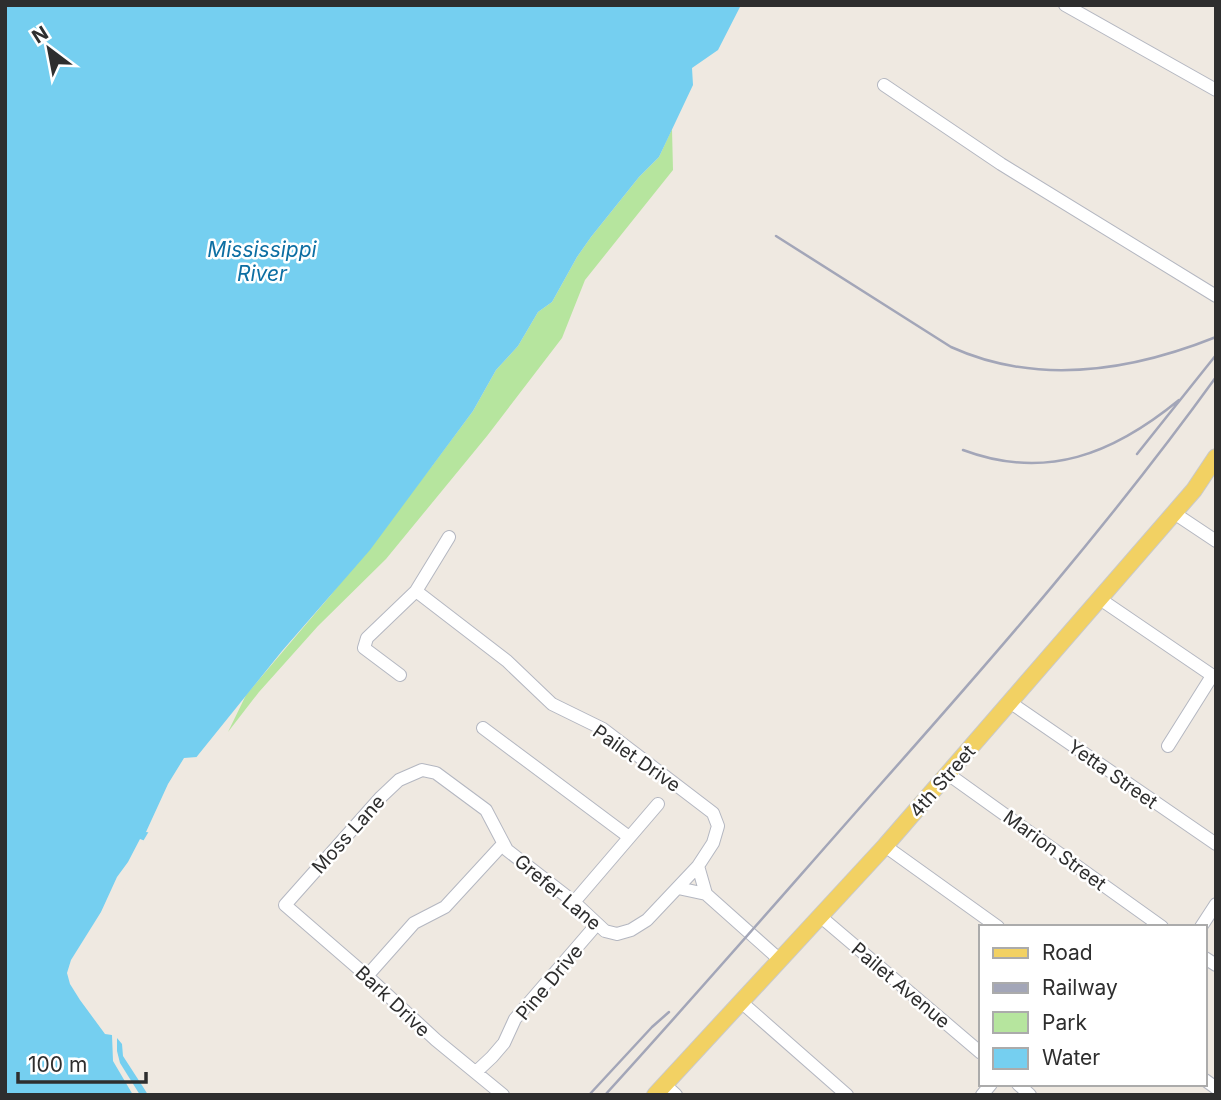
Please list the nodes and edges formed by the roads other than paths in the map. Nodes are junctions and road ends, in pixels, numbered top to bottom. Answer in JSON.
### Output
{"nodes":[{"id":1,"x":1065,"y":5,"type":"edge"},
{"id":2,"x":884,"y":85,"type":"dead end"},
{"id":3,"x":1216,"y":90,"type":"edge"},
{"id":4,"x":1216,"y":296,"type":"edge"},
{"id":5,"x":1216,"y":457,"type":"edge"},
{"id":6,"x":1174,"y":513,"type":"junction"},
{"id":7,"x":449,"y":537,"type":"dead end"},
{"id":8,"x":1216,"y":541,"type":"edge"},
{"id":9,"x":416,"y":591,"type":"junction"},
{"id":10,"x":1100,"y":599,"type":"junction"},
{"id":11,"x":400,"y":676,"type":"dead end"},
{"id":12,"x":1214,"y":677,"type":"edge"},
{"id":13,"x":1011,"y":703,"type":"junction"},
{"id":14,"x":484,"y":728,"type":"dead end"},
{"id":15,"x":1168,"y":746,"type":"dead end"},
{"id":16,"x":417,"y":772,"type":"joint"},
{"id":17,"x":948,"y":774,"type":"junction"},
{"id":18,"x":658,"y":804,"type":"dead end"},
{"id":19,"x":629,"y":837,"type":"junction"},
{"id":20,"x":503,"y":844,"type":"junction"},
{"id":21,"x":1216,"y":844,"type":"edge"},
{"id":22,"x":885,"y":846,"type":"junction"},
{"id":23,"x":698,"y":866,"type":"junction"},
{"id":24,"x":678,"y":888,"type":"junction"},
{"id":25,"x":706,"y":894,"type":"junction"},
{"id":26,"x":574,"y":902,"type":"junction"},
{"id":27,"x":1216,"y":904,"type":"edge"},
{"id":28,"x":285,"y":905,"type":"joint"},
{"id":29,"x":821,"y":917,"type":"junction"},
{"id":30,"x":597,"y":925,"type":"junction"},
{"id":31,"x":995,"y":925,"type":"edge"},
{"id":32,"x":1159,"y":925,"type":"edge"},
{"id":33,"x":1202,"y":925,"type":"edge"},
{"id":34,"x":780,"y":960,"type":"junction"},
{"id":35,"x":367,"y":975,"type":"junction"},
{"id":36,"x":740,"y":1001,"type":"junction"},
{"id":37,"x":979,"y":1051,"type":"edge"},
{"id":38,"x":476,"y":1072,"type":"junction"},
{"id":39,"x":665,"y":1091,"type":"edge"},
{"id":40,"x":503,"y":1095,"type":"edge"},
{"id":41,"x":847,"y":1095,"type":"edge"}],
"edges":[{"from":1,"to":3,"type":"street"},
{"from":2,"to":4,"type":"street"},
{"from":5,"to":6,"type":"main road","name":"4th Street"},
{"from":6,"to":8,"type":"street"},
{"from":6,"to":10,"type":"main road","name":"4th Street"},
{"from":7,"to":9,"type":"street"},
{"from":9,"to":11,"type":"street"},
{"from":9,"to":23,"type":"street","name":"Pailet Drive"},
{"from":10,"to":12,"type":"street"},
{"from":10,"to":13,"type":"main road","name":"4th Street"},
{"from":12,"to":15,"type":"street"},
{"from":13,"to":17,"type":"main road","name":"4th Street"},
{"from":13,"to":21,"type":"street","name":"Yetta Street"},
{"from":14,"to":19,"type":"street"},
{"from":16,"to":20,"type":"street","name":"Grefer Lane"},
{"from":16,"to":28,"type":"street","name":"Moss Lane"},
{"from":17,"to":22,"type":"main road","name":"4th Street"},
{"from":17,"to":32,"type":"street","name":"Marion Street"},
{"from":18,"to":19,"type":"street"},
{"from":19,"to":26,"type":"street"},
{"from":20,"to":26,"type":"street","name":"Grefer Lane"},
{"from":20,"to":35,"type":"street"},
{"from":22,"to":29,"type":"main road","name":"4th Street"},
{"from":22,"to":31,"type":"street"},
{"from":23,"to":24,"type":"street","name":"Grefer Lane"},
{"from":23,"to":25,"type":"street"},
{"from":24,"to":25,"type":"street"},
{"from":24,"to":30,"type":"street","name":"Grefer Lane"},
{"from":25,"to":34,"type":"street"},
{"from":26,"to":30,"type":"street","name":"Grefer Lane"},
{"from":27,"to":33,"type":"street"},
{"from":28,"to":35,"type":"street","name":"Bark Drive"},
{"from":29,"to":34,"type":"main road","name":"4th Street"},
{"from":29,"to":37,"type":"street","name":"Pailet Avenue"},
{"from":30,"to":38,"type":"street","name":"Pine Drive"},
{"from":34,"to":36,"type":"main road","name":"4th Street"},
{"from":35,"to":38,"type":"street","name":"Bark Drive"},
{"from":36,"to":39,"type":"main road","name":"4th Street"},
{"from":36,"to":41,"type":"street"},
{"from":38,"to":40,"type":"street","name":"Bark Drive"}]}
